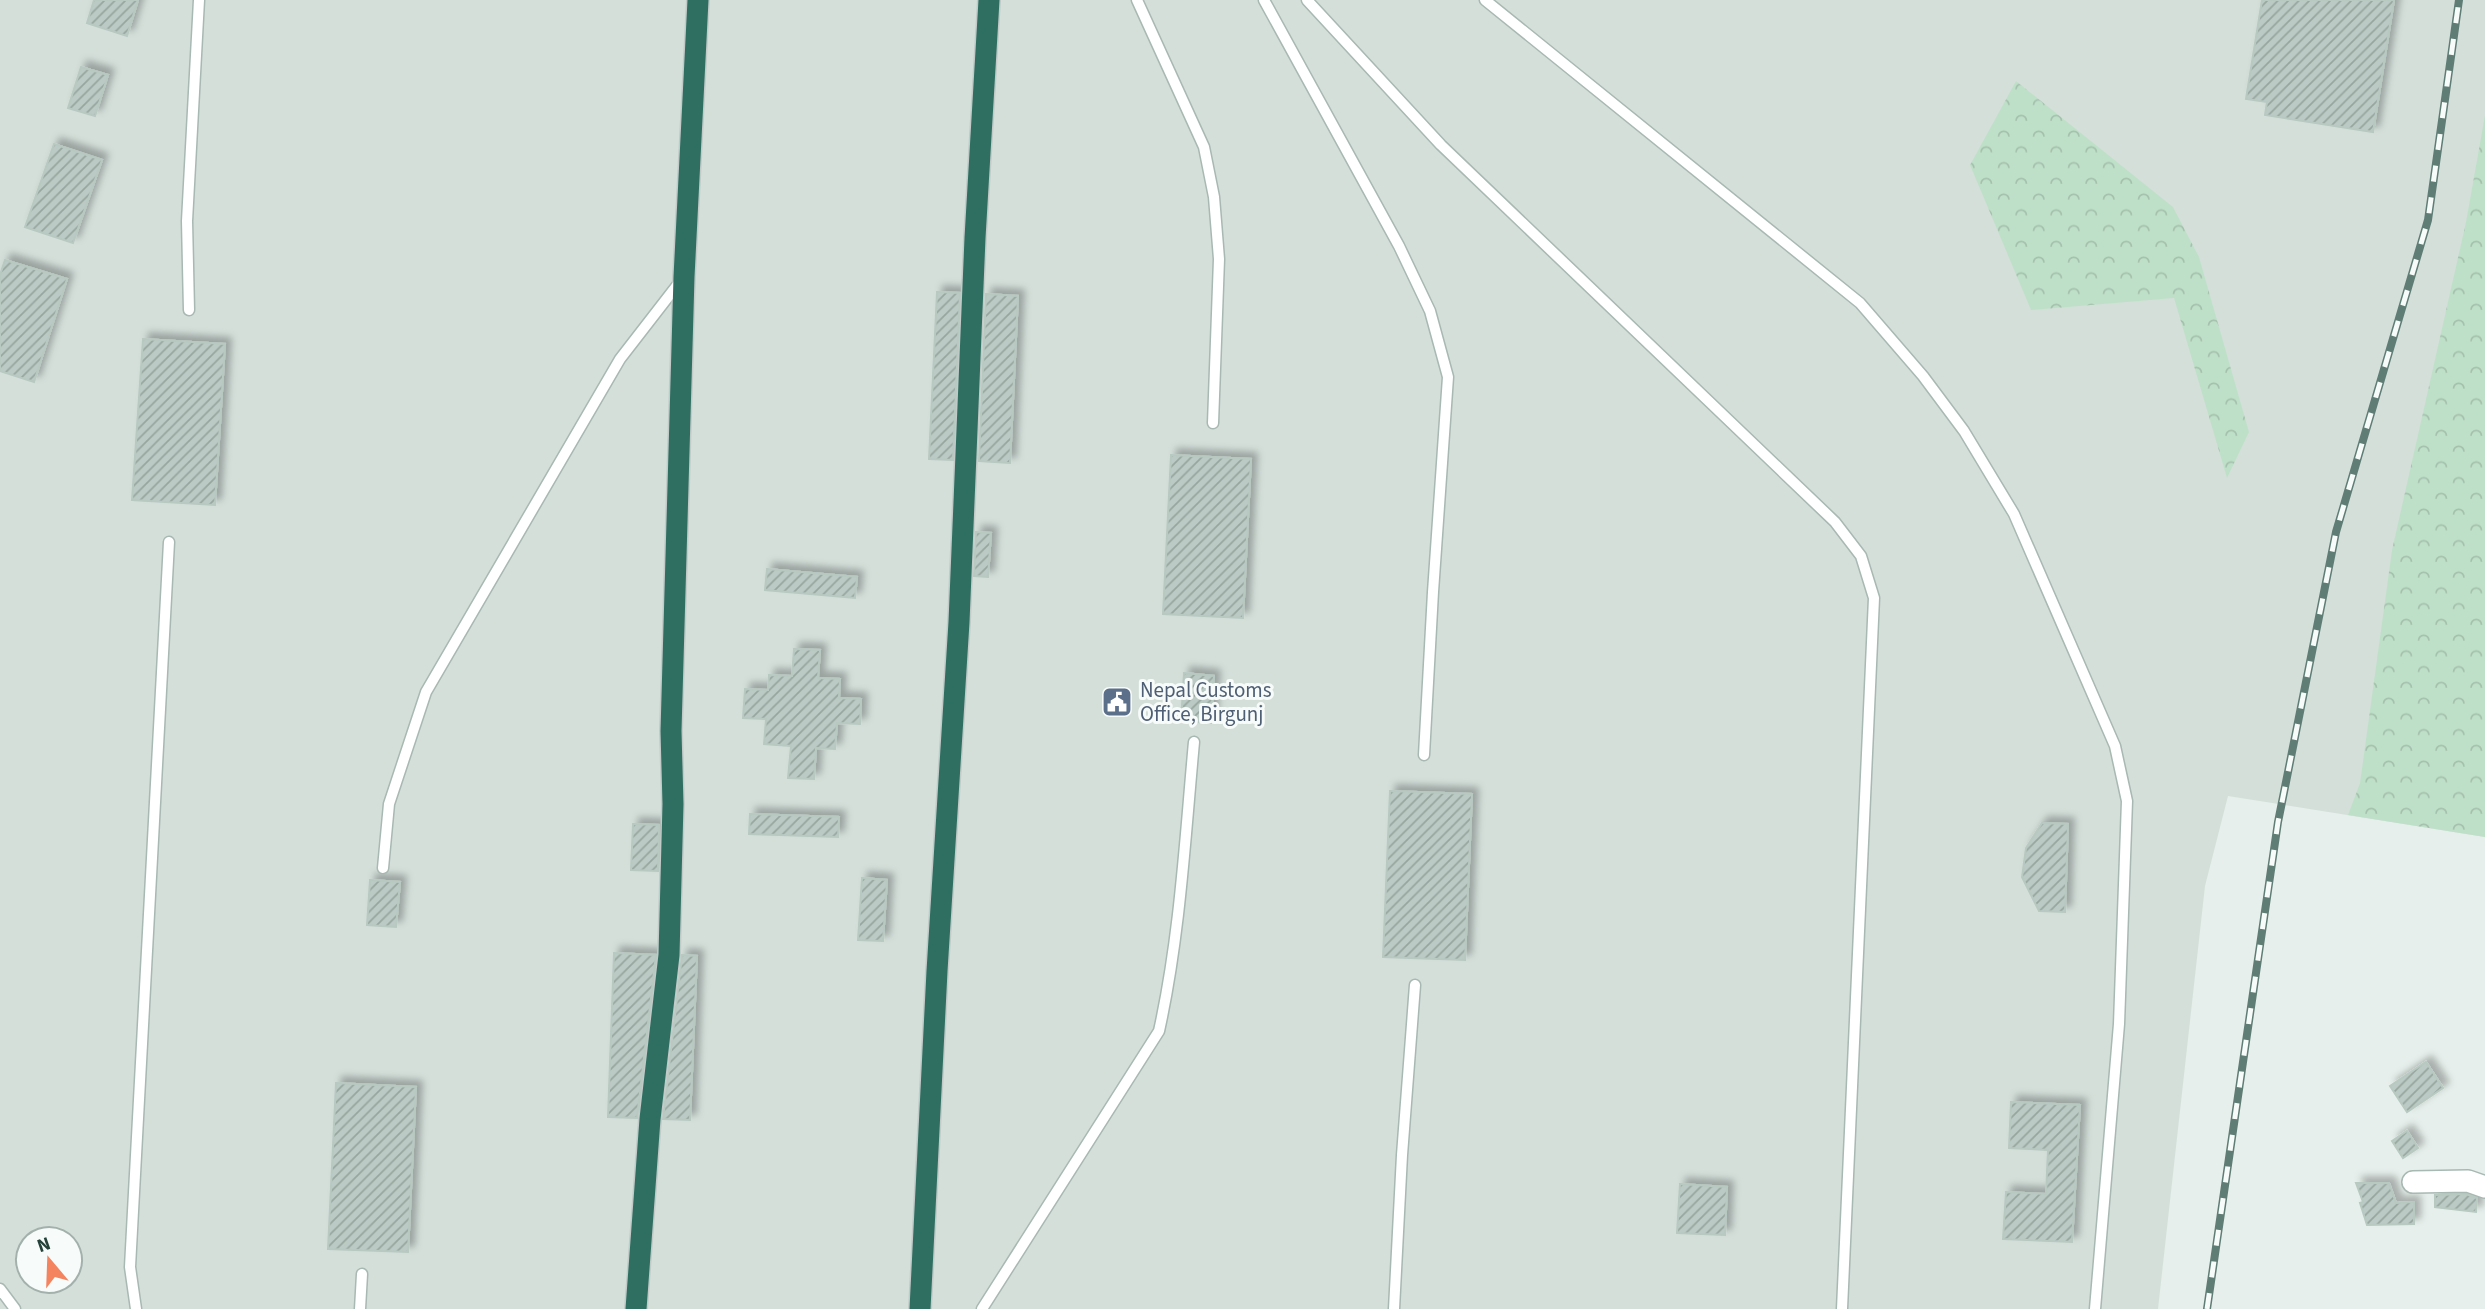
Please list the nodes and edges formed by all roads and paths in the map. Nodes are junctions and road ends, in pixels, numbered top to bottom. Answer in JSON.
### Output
{"nodes":[{"id":1,"x":199,"y":0,"type":"edge"},
{"id":2,"x":698,"y":0,"type":"edge"},
{"id":3,"x":989,"y":0,"type":"edge"},
{"id":4,"x":1137,"y":0,"type":"edge"},
{"id":5,"x":1264,"y":0,"type":"edge"},
{"id":6,"x":1307,"y":0,"type":"edge"},
{"id":7,"x":1485,"y":0,"type":"edge"},
{"id":8,"x":684,"y":277,"type":"junction"},
{"id":9,"x":189,"y":310,"type":"dead end"},
{"id":10,"x":1213,"y":423,"type":"dead end"},
{"id":11,"x":169,"y":542,"type":"dead end"},
{"id":12,"x":1194,"y":743,"type":"dead end"},
{"id":13,"x":1424,"y":755,"type":"dead end"},
{"id":14,"x":383,"y":868,"type":"dead end"},
{"id":15,"x":1415,"y":985,"type":"dead end"},
{"id":16,"x":2413,"y":1182,"type":"dead end"},
{"id":17,"x":2485,"y":1186,"type":"edge"},
{"id":18,"x":362,"y":1274,"type":"dead end"},
{"id":19,"x":0,"y":1289,"type":"edge"},
{"id":20,"x":15,"y":1309,"type":"edge"},
{"id":21,"x":136,"y":1309,"type":"edge"},
{"id":22,"x":360,"y":1309,"type":"edge"},
{"id":23,"x":636,"y":1309,"type":"edge"},
{"id":24,"x":920,"y":1309,"type":"edge"},
{"id":25,"x":982,"y":1309,"type":"edge"},
{"id":26,"x":1394,"y":1309,"type":"edge"},
{"id":27,"x":1842,"y":1309,"type":"edge"},
{"id":28,"x":2095,"y":1309,"type":"edge"}],
"edges":[{"from":1,"to":9,"type":"lane"},
{"from":2,"to":8,"type":"highway"},
{"from":3,"to":24,"type":"highway"},
{"from":4,"to":10,"type":"lane"},
{"from":5,"to":13,"type":"lane"},
{"from":6,"to":27,"type":"lane"},
{"from":7,"to":28,"type":"lane"},
{"from":8,"to":14,"type":"lane"},
{"from":8,"to":23,"type":"highway"},
{"from":11,"to":21,"type":"lane"},
{"from":12,"to":25,"type":"lane"},
{"from":15,"to":26,"type":"lane"},
{"from":16,"to":17,"type":"street"},
{"from":18,"to":22,"type":"lane"},
{"from":19,"to":20,"type":"lane"}]}
